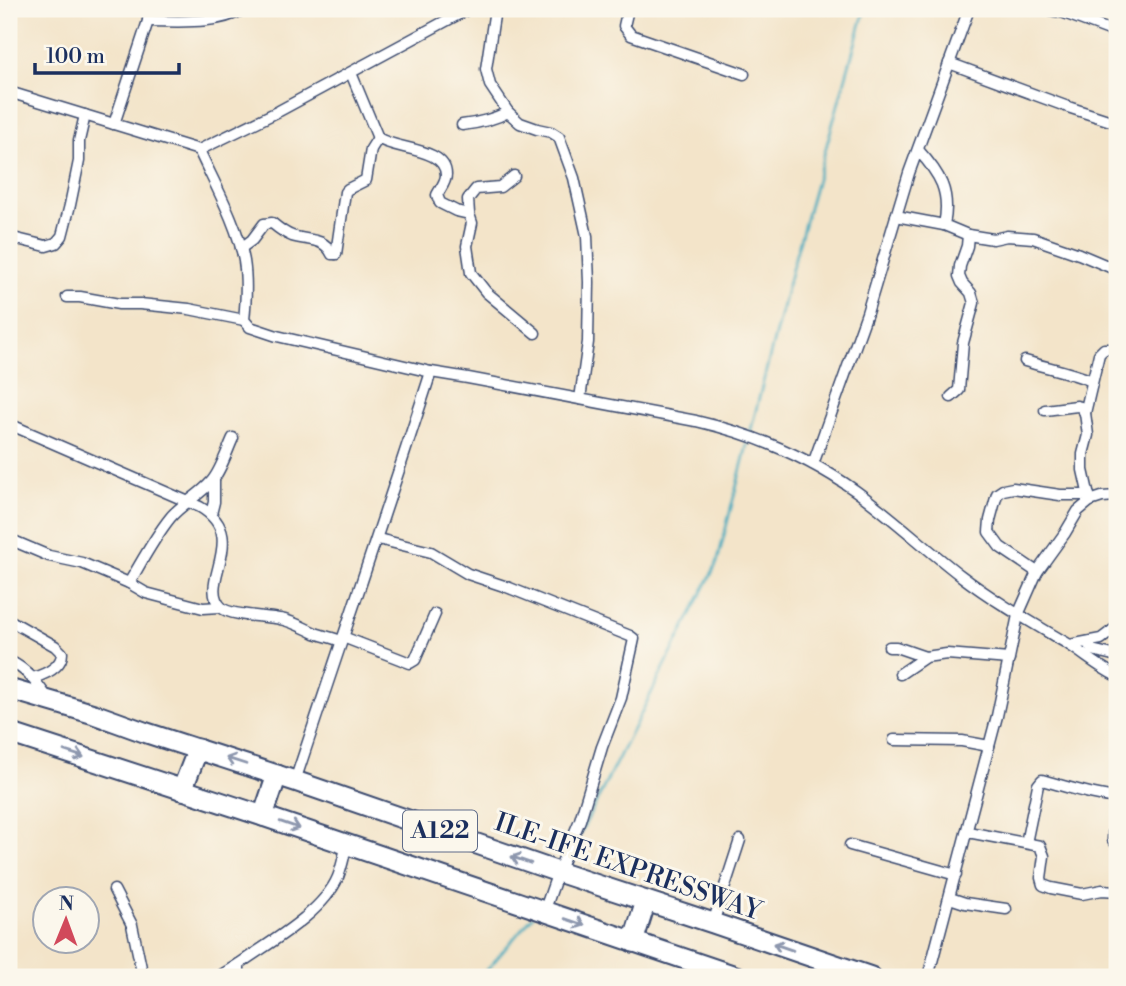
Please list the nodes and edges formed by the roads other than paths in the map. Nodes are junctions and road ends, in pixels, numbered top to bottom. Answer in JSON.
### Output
{"nodes":[{"id":1,"x":149,"y":9,"type":"edge"},
{"id":2,"x":244,"y":9,"type":"edge"},
{"id":3,"x":468,"y":9,"type":"edge"},
{"id":4,"x":495,"y":9,"type":"edge"},
{"id":5,"x":628,"y":9,"type":"edge"},
{"id":6,"x":969,"y":9,"type":"edge"},
{"id":7,"x":1044,"y":9,"type":"edge"},
{"id":8,"x":148,"y":21,"type":"junction"},
{"id":9,"x":1117,"y":33,"type":"edge"},
{"id":10,"x":949,"y":63,"type":"junction"},
{"id":11,"x":351,"y":73,"type":"junction"},
{"id":12,"x":744,"y":74,"type":"dead end"},
{"id":13,"x":9,"y":92,"type":"edge"},
{"id":14,"x":508,"y":111,"type":"junction"},
{"id":15,"x":85,"y":116,"type":"junction"},
{"id":16,"x":1117,"y":123,"type":"edge"},
{"id":17,"x":114,"y":124,"type":"junction"},
{"id":18,"x":462,"y":125,"type":"dead end"},
{"id":19,"x":377,"y":138,"type":"junction"},
{"id":20,"x":200,"y":150,"type":"junction"},
{"id":21,"x":918,"y":150,"type":"junction"},
{"id":22,"x":514,"y":176,"type":"dead end"},
{"id":23,"x":469,"y":214,"type":"junction"},
{"id":24,"x":896,"y":216,"type":"junction"},
{"id":25,"x":944,"y":225,"type":"junction"},
{"id":26,"x":968,"y":235,"type":"junction"},
{"id":27,"x":9,"y":237,"type":"edge"},
{"id":28,"x":241,"y":248,"type":"junction"},
{"id":29,"x":1117,"y":270,"type":"edge"},
{"id":30,"x":67,"y":297,"type":"dead end"},
{"id":31,"x":244,"y":320,"type":"junction"},
{"id":32,"x":535,"y":333,"type":"dead end"},
{"id":33,"x":1117,"y":351,"type":"edge"},
{"id":34,"x":1025,"y":361,"type":"dead end"},
{"id":35,"x":431,"y":373,"type":"junction"},
{"id":36,"x":1092,"y":380,"type":"junction"},
{"id":37,"x":951,"y":397,"type":"dead end"},
{"id":38,"x":580,"y":399,"type":"junction"},
{"id":39,"x":1045,"y":410,"type":"dead end"},
{"id":40,"x":1085,"y":412,"type":"junction"},
{"id":41,"x":9,"y":424,"type":"edge"},
{"id":42,"x":233,"y":438,"type":"dead end"},
{"id":43,"x":813,"y":464,"type":"junction"},
{"id":44,"x":214,"y":480,"type":"junction"},
{"id":45,"x":1066,"y":495,"type":"junction"},
{"id":46,"x":1117,"y":496,"type":"edge"},
{"id":47,"x":1090,"y":498,"type":"junction"},
{"id":48,"x":189,"y":503,"type":"junction"},
{"id":49,"x":1078,"y":511,"type":"junction"},
{"id":50,"x":211,"y":514,"type":"junction"},
{"id":51,"x":378,"y":538,"type":"junction"},
{"id":52,"x":9,"y":539,"type":"edge"},
{"id":53,"x":1037,"y":572,"type":"junction"},
{"id":54,"x":129,"y":583,"type":"junction"},
{"id":55,"x":220,"y":607,"type":"junction"},
{"id":56,"x":435,"y":614,"type":"dead end"},
{"id":57,"x":1018,"y":615,"type":"junction"},
{"id":58,"x":9,"y":620,"type":"edge"},
{"id":59,"x":1117,"y":627,"type":"edge"},
{"id":60,"x":342,"y":639,"type":"junction"},
{"id":61,"x":1087,"y":642,"type":"junction"},
{"id":62,"x":1070,"y":645,"type":"junction"},
{"id":63,"x":889,"y":647,"type":"dead end"},
{"id":64,"x":1117,"y":656,"type":"edge"},
{"id":65,"x":925,"y":657,"type":"junction"},
{"id":66,"x":1009,"y":659,"type":"junction"},
{"id":67,"x":9,"y":662,"type":"edge"},
{"id":68,"x":900,"y":674,"type":"dead end"},
{"id":69,"x":1117,"y":676,"type":"edge"},
{"id":70,"x":33,"y":678,"type":"junction"},
{"id":71,"x":9,"y":689,"type":"edge"},
{"id":72,"x":49,"y":701,"type":"junction"},
{"id":73,"x":9,"y":733,"type":"edge"},
{"id":74,"x":894,"y":740,"type":"dead end"},
{"id":75,"x":989,"y":746,"type":"junction"},
{"id":76,"x":198,"y":749,"type":"junction"},
{"id":77,"x":286,"y":778,"type":"junction"},
{"id":78,"x":182,"y":790,"type":"junction"},
{"id":79,"x":1116,"y":798,"type":"edge"},
{"id":80,"x":263,"y":816,"type":"junction"},
{"id":81,"x":968,"y":832,"type":"junction"},
{"id":82,"x":740,"y":840,"type":"dead end"},
{"id":83,"x":1026,"y":843,"type":"junction"},
{"id":84,"x":347,"y":844,"type":"junction"},
{"id":85,"x":850,"y":845,"type":"dead end"},
{"id":86,"x":1117,"y":845,"type":"edge"},
{"id":87,"x":558,"y":872,"type":"junction"},
{"id":88,"x":956,"y":875,"type":"junction"},
{"id":89,"x":114,"y":890,"type":"dead end"},
{"id":90,"x":1117,"y":891,"type":"edge"},
{"id":91,"x":950,"y":898,"type":"junction"},
{"id":92,"x":646,"y":901,"type":"junction"},
{"id":93,"x":1006,"y":909,"type":"dead end"},
{"id":94,"x":544,"y":912,"type":"junction"},
{"id":95,"x":713,"y":923,"type":"junction"},
{"id":96,"x":633,"y":942,"type":"junction"},
{"id":97,"x":239,"y":964,"type":"junction"},
{"id":98,"x":144,"y":977,"type":"edge"},
{"id":99,"x":218,"y":977,"type":"edge"},
{"id":100,"x":242,"y":977,"type":"edge"},
{"id":101,"x":738,"y":977,"type":"edge"},
{"id":102,"x":871,"y":977,"type":"edge"},
{"id":103,"x":928,"y":977,"type":"edge"}],
"edges":[{"from":1,"to":8,"type":"street"},
{"from":2,"to":8,"type":"street"},
{"from":3,"to":11,"type":"street"},
{"from":4,"to":14,"type":"street"},
{"from":5,"to":12,"type":"street"},
{"from":6,"to":10,"type":"street"},
{"from":7,"to":9,"type":"street"},
{"from":8,"to":17,"type":"street"},
{"from":10,"to":16,"type":"street"},
{"from":10,"to":21,"type":"street"},
{"from":11,"to":19,"type":"street"},
{"from":11,"to":20,"type":"street"},
{"from":13,"to":15,"type":"street"},
{"from":14,"to":18,"type":"street"},
{"from":14,"to":38,"type":"street"},
{"from":15,"to":17,"type":"street"},
{"from":15,"to":27,"type":"street"},
{"from":17,"to":20,"type":"street"},
{"from":19,"to":23,"type":"street"},
{"from":19,"to":28,"type":"street"},
{"from":20,"to":28,"type":"street"},
{"from":21,"to":24,"type":"street"},
{"from":21,"to":25,"type":"street"},
{"from":22,"to":23,"type":"street"},
{"from":23,"to":32,"type":"street"},
{"from":24,"to":25,"type":"street"},
{"from":24,"to":43,"type":"street"},
{"from":25,"to":26,"type":"street"},
{"from":26,"to":29,"type":"street"},
{"from":26,"to":37,"type":"street"},
{"from":28,"to":31,"type":"street"},
{"from":30,"to":31,"type":"street"},
{"from":31,"to":35,"type":"street"},
{"from":33,"to":36,"type":"street"},
{"from":34,"to":36,"type":"street"},
{"from":35,"to":38,"type":"street"},
{"from":35,"to":51,"type":"street"},
{"from":36,"to":40,"type":"street"},
{"from":38,"to":43,"type":"street"},
{"from":39,"to":40,"type":"street"},
{"from":40,"to":47,"type":"street"},
{"from":41,"to":48,"type":"street"},
{"from":42,"to":44,"type":"street"},
{"from":43,"to":57,"type":"street"},
{"from":44,"to":48,"type":"street"},
{"from":44,"to":50,"type":"street"},
{"from":45,"to":47,"type":"street"},
{"from":45,"to":49,"type":"street"},
{"from":45,"to":53,"type":"street"},
{"from":46,"to":47,"type":"street"},
{"from":47,"to":49,"type":"street"},
{"from":48,"to":50,"type":"street"},
{"from":48,"to":54,"type":"street"},
{"from":49,"to":53,"type":"street"},
{"from":50,"to":55,"type":"street"},
{"from":51,"to":60,"type":"street"},
{"from":51,"to":87,"type":"street"},
{"from":52,"to":54,"type":"street"},
{"from":53,"to":57,"type":"street"},
{"from":54,"to":55,"type":"street"},
{"from":55,"to":60,"type":"street"},
{"from":56,"to":60,"type":"street"},
{"from":57,"to":62,"type":"street"},
{"from":57,"to":66,"type":"street"},
{"from":58,"to":70,"type":"street"},
{"from":59,"to":61,"type":"street"},
{"from":60,"to":77,"type":"street"},
{"from":61,"to":62,"type":"street"},
{"from":61,"to":64,"type":"street"},
{"from":62,"to":69,"type":"street"},
{"from":63,"to":65,"type":"street"},
{"from":65,"to":66,"type":"street"},
{"from":65,"to":68,"type":"street"},
{"from":66,"to":75,"type":"street"},
{"from":67,"to":70,"type":"street"},
{"from":70,"to":72,"type":"street"},
{"from":71,"to":72,"type":"highway","name":"ILE-IFE EXPRESSWAY","number":"A122"},
{"from":72,"to":76,"type":"highway","name":"ILE-IFE EXPRESSWAY","number":"A122"},
{"from":73,"to":78,"type":"highway","number":"A122","one_way":true},
{"from":74,"to":75,"type":"street"},
{"from":75,"to":81,"type":"street"},
{"from":77,"to":76,"type":"highway","name":"ILE-IFE EXPRESSWAY","number":"A122","one_way":true},
{"from":76,"to":78,"type":"highway"},
{"from":77,"to":80,"type":"highway"},
{"from":87,"to":77,"type":"highway","name":"ILE-IFE EXPRESSWAY","number":"A122","one_way":true},
{"from":78,"to":80,"type":"highway","number":"A122"},
{"from":79,"to":83,"type":"street"},
{"from":79,"to":86,"type":"street"},
{"from":80,"to":84,"type":"highway","number":"A122","one_way":true},
{"from":81,"to":83,"type":"street"},
{"from":81,"to":88,"type":"street"},
{"from":82,"to":95,"type":"street"},
{"from":83,"to":90,"type":"street"},
{"from":84,"to":94,"type":"highway","number":"A122"},
{"from":84,"to":97,"type":"street"},
{"from":85,"to":88,"type":"street"},
{"from":87,"to":92,"type":"highway","name":"ILE-IFE EXPRESSWAY","number":"A122"},
{"from":87,"to":94,"type":"street"},
{"from":88,"to":91,"type":"street"},
{"from":89,"to":98,"type":"street"},
{"from":91,"to":93,"type":"street"},
{"from":91,"to":103,"type":"street"},
{"from":92,"to":95,"type":"highway","name":"ILE-IFE EXPRESSWAY","number":"A122"},
{"from":92,"to":96,"type":"highway"},
{"from":94,"to":96,"type":"highway","number":"A122","one_way":true},
{"from":102,"to":95,"type":"highway","name":"ILE-IFE EXPRESSWAY","number":"A122","one_way":true},
{"from":96,"to":101,"type":"highway","number":"A122"},
{"from":97,"to":99,"type":"street"},
{"from":97,"to":100,"type":"street"}]}
